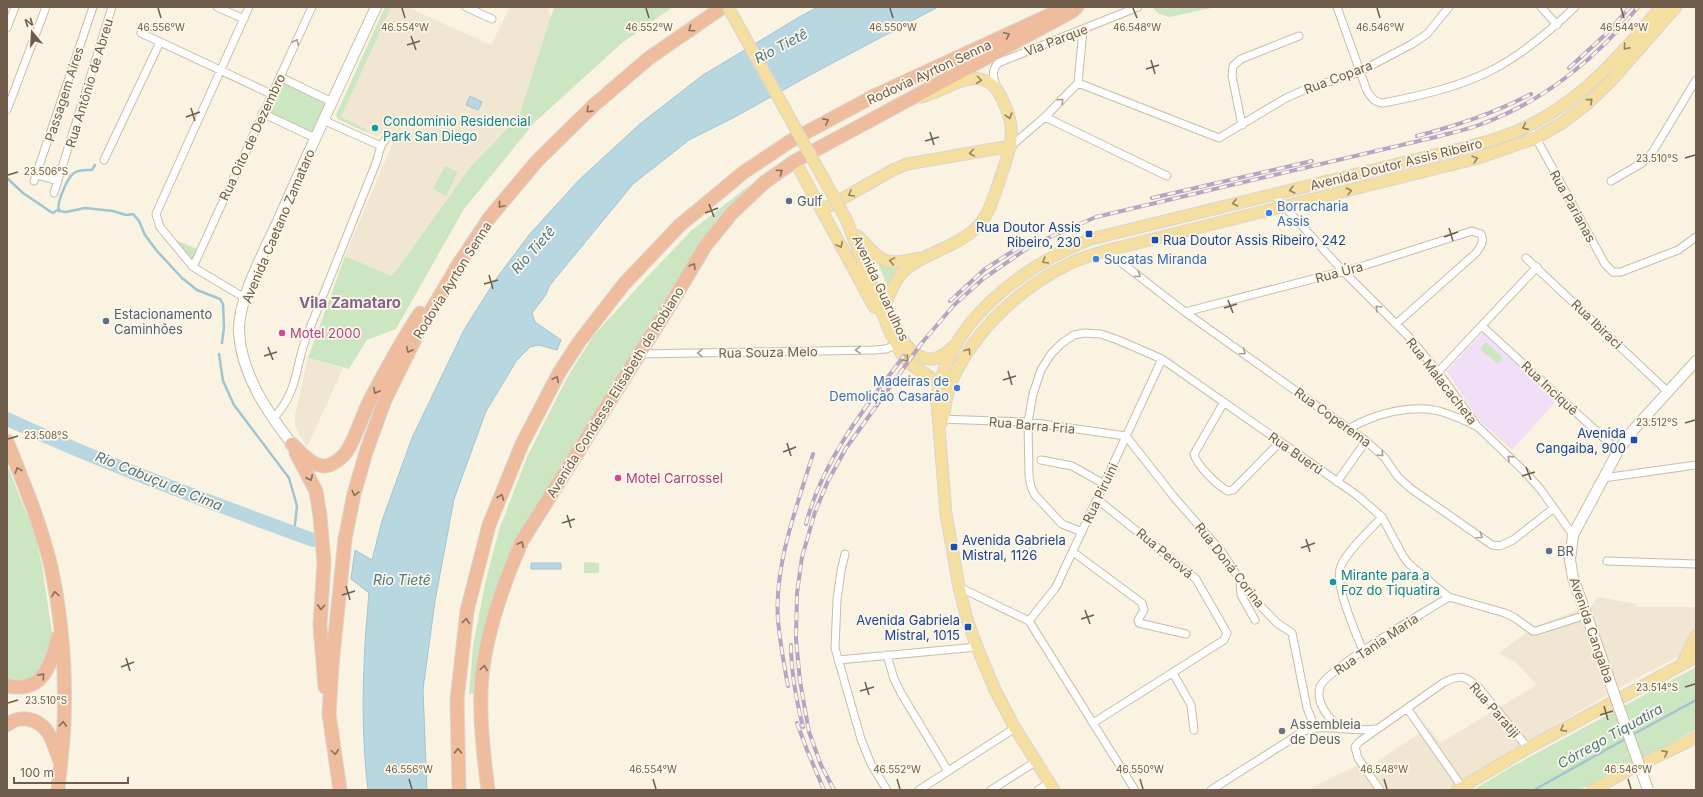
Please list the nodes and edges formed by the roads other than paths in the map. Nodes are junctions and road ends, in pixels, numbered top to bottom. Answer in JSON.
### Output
{"nodes":[{"id":1,"x":15,"y":7,"type":"edge"},
{"id":2,"x":46,"y":7,"type":"edge"},
{"id":3,"x":93,"y":7,"type":"edge"},
{"id":4,"x":112,"y":7,"type":"edge"},
{"id":5,"x":217,"y":7,"type":"edge"},
{"id":6,"x":249,"y":7,"type":"edge"},
{"id":7,"x":312,"y":7,"type":"edge"},
{"id":8,"x":376,"y":7,"type":"edge"},
{"id":9,"x":466,"y":7,"type":"edge"},
{"id":10,"x":723,"y":7,"type":"edge"},
{"id":11,"x":728,"y":7,"type":"edge"},
{"id":12,"x":1067,"y":7,"type":"edge"},
{"id":13,"x":1077,"y":7,"type":"edge"},
{"id":14,"x":1138,"y":7,"type":"edge"},
{"id":15,"x":1337,"y":7,"type":"edge"},
{"id":16,"x":1449,"y":7,"type":"edge"},
{"id":17,"x":1541,"y":7,"type":"edge"},
{"id":18,"x":1575,"y":7,"type":"edge"},
{"id":19,"x":1661,"y":7,"type":"edge"},
{"id":20,"x":1676,"y":7,"type":"edge"},
{"id":21,"x":244,"y":19,"type":"junction"},
{"id":22,"x":492,"y":19,"type":"dead end"},
{"id":23,"x":1557,"y":25,"type":"junction"},
{"id":24,"x":7,"y":28,"type":"edge"},
{"id":25,"x":1083,"y":30,"type":"junction"},
{"id":26,"x":141,"y":33,"type":"dead end"},
{"id":27,"x":1299,"y":36,"type":"dead end"},
{"id":28,"x":160,"y":42,"type":"junction"},
{"id":29,"x":221,"y":71,"type":"junction"},
{"id":30,"x":1359,"y":72,"type":"junction"},
{"id":31,"x":280,"y":76,"type":"junction"},
{"id":32,"x":1696,"y":80,"type":"edge"},
{"id":33,"x":1078,"y":83,"type":"junction"},
{"id":34,"x":997,"y":88,"type":"junction"},
{"id":35,"x":271,"y":94,"type":"junction"},
{"id":36,"x":915,"y":98,"type":"junction"},
{"id":37,"x":332,"y":102,"type":"junction"},
{"id":38,"x":7,"y":110,"type":"edge"},
{"id":39,"x":262,"y":113,"type":"junction"},
{"id":40,"x":1045,"y":117,"type":"junction"},
{"id":41,"x":323,"y":120,"type":"junction"},
{"id":42,"x":1242,"y":125,"type":"junction"},
{"id":43,"x":387,"y":137,"type":"dead end"},
{"id":44,"x":315,"y":138,"type":"junction"},
{"id":45,"x":1536,"y":138,"type":"junction"},
{"id":46,"x":381,"y":146,"type":"junction"},
{"id":47,"x":1011,"y":146,"type":"junction"},
{"id":48,"x":104,"y":160,"type":"dead end"},
{"id":49,"x":795,"y":161,"type":"junction"},
{"id":50,"x":1167,"y":176,"type":"dead end"},
{"id":51,"x":58,"y":181,"type":"junction"},
{"id":52,"x":1611,"y":181,"type":"dead end"},
{"id":53,"x":54,"y":193,"type":"dead end"},
{"id":54,"x":1274,"y":195,"type":"junction"},
{"id":55,"x":1284,"y":207,"type":"junction"},
{"id":56,"x":822,"y":210,"type":"junction"},
{"id":57,"x":846,"y":220,"type":"junction"},
{"id":58,"x":1107,"y":234,"type":"junction"},
{"id":59,"x":858,"y":236,"type":"junction"},
{"id":60,"x":1696,"y":237,"type":"edge"},
{"id":61,"x":1067,"y":248,"type":"junction"},
{"id":62,"x":1109,"y":250,"type":"junction"},
{"id":63,"x":930,"y":254,"type":"junction"},
{"id":64,"x":1526,"y":258,"type":"dead end"},
{"id":65,"x":1072,"y":262,"type":"junction"},
{"id":66,"x":458,"y":265,"type":"junction"},
{"id":67,"x":193,"y":267,"type":"junction"},
{"id":68,"x":1537,"y":267,"type":"junction"},
{"id":69,"x":1343,"y":271,"type":"junction"},
{"id":70,"x":245,"y":298,"type":"junction"},
{"id":71,"x":886,"y":304,"type":"junction"},
{"id":72,"x":1185,"y":312,"type":"junction"},
{"id":73,"x":1396,"y":324,"type":"junction"},
{"id":74,"x":1482,"y":326,"type":"junction"},
{"id":75,"x":889,"y":330,"type":"junction"},
{"id":76,"x":958,"y":343,"type":"junction"},
{"id":77,"x":896,"y":345,"type":"junction"},
{"id":78,"x":639,"y":354,"type":"junction"},
{"id":79,"x":1162,"y":359,"type":"junction"},
{"id":80,"x":1696,"y":361,"type":"edge"},
{"id":81,"x":919,"y":370,"type":"junction"},
{"id":82,"x":1438,"y":372,"type":"junction"},
{"id":83,"x":945,"y":384,"type":"junction"},
{"id":84,"x":1667,"y":392,"type":"junction"},
{"id":85,"x":1224,"y":402,"type":"junction"},
{"id":86,"x":937,"y":403,"type":"junction"},
{"id":87,"x":273,"y":419,"type":"junction"},
{"id":88,"x":940,"y":419,"type":"junction"},
{"id":89,"x":1028,"y":422,"type":"junction"},
{"id":90,"x":1476,"y":426,"type":"junction"},
{"id":91,"x":1350,"y":428,"type":"junction"},
{"id":92,"x":1126,"y":436,"type":"junction"},
{"id":93,"x":7,"y":441,"type":"edge"},
{"id":94,"x":1366,"y":441,"type":"junction"},
{"id":95,"x":1280,"y":442,"type":"junction"},
{"id":96,"x":292,"y":444,"type":"junction"},
{"id":97,"x":1618,"y":451,"type":"junction"},
{"id":98,"x":1041,"y":460,"type":"dead end"},
{"id":99,"x":1696,"y":466,"type":"edge"},
{"id":100,"x":1603,"y":478,"type":"junction"},
{"id":101,"x":1337,"y":482,"type":"junction"},
{"id":102,"x":1104,"y":484,"type":"junction"},
{"id":103,"x":1097,"y":499,"type":"junction"},
{"id":104,"x":1554,"y":508,"type":"junction"},
{"id":105,"x":1382,"y":517,"type":"junction"},
{"id":106,"x":1082,"y":532,"type":"junction"},
{"id":107,"x":1573,"y":535,"type":"junction"},
{"id":108,"x":1073,"y":552,"type":"junction"},
{"id":109,"x":845,"y":554,"type":"dead end"},
{"id":110,"x":1607,"y":561,"type":"dead end"},
{"id":111,"x":1696,"y":564,"type":"edge"},
{"id":112,"x":1240,"y":581,"type":"junction"},
{"id":113,"x":959,"y":588,"type":"junction"},
{"id":114,"x":1449,"y":597,"type":"junction"},
{"id":115,"x":1587,"y":618,"type":"junction"},
{"id":116,"x":1255,"y":620,"type":"dead end"},
{"id":117,"x":1030,"y":622,"type":"junction"},
{"id":118,"x":60,"y":626,"type":"junction"},
{"id":119,"x":1186,"y":634,"type":"dead end"},
{"id":120,"x":1696,"y":636,"type":"edge"},
{"id":121,"x":977,"y":647,"type":"junction"},
{"id":122,"x":1363,"y":651,"type":"junction"},
{"id":123,"x":887,"y":655,"type":"junction"},
{"id":124,"x":1696,"y":658,"type":"edge"},
{"id":125,"x":838,"y":660,"type":"junction"},
{"id":126,"x":1682,"y":664,"type":"junction"},
{"id":127,"x":1173,"y":673,"type":"junction"},
{"id":128,"x":7,"y":685,"type":"edge"},
{"id":129,"x":481,"y":692,"type":"junction"},
{"id":130,"x":1408,"y":708,"type":"junction"},
{"id":131,"x":329,"y":714,"type":"junction"},
{"id":132,"x":1093,"y":723,"type":"junction"},
{"id":133,"x":7,"y":725,"type":"edge"},
{"id":134,"x":1315,"y":727,"type":"junction"},
{"id":135,"x":1015,"y":728,"type":"junction"},
{"id":136,"x":1341,"y":729,"type":"junction"},
{"id":137,"x":1379,"y":729,"type":"junction"},
{"id":138,"x":1194,"y":730,"type":"dead end"},
{"id":139,"x":1696,"y":738,"type":"edge"},
{"id":140,"x":1528,"y":748,"type":"junction"},
{"id":141,"x":1035,"y":762,"type":"junction"},
{"id":142,"x":60,"y":763,"type":"junction"},
{"id":143,"x":948,"y":771,"type":"junction"},
{"id":144,"x":1051,"y":786,"type":"edge"},
{"id":145,"x":1460,"y":788,"type":"edge"},
{"id":146,"x":58,"y":790,"type":"edge"},
{"id":147,"x":340,"y":790,"type":"edge"},
{"id":148,"x":459,"y":790,"type":"edge"},
{"id":149,"x":481,"y":790,"type":"edge"},
{"id":150,"x":488,"y":790,"type":"edge"},
{"id":151,"x":887,"y":790,"type":"edge"},
{"id":152,"x":919,"y":790,"type":"edge"},
{"id":153,"x":991,"y":790,"type":"edge"},
{"id":154,"x":1038,"y":790,"type":"edge"},
{"id":155,"x":1135,"y":790,"type":"edge"},
{"id":156,"x":1211,"y":790,"type":"edge"},
{"id":157,"x":1380,"y":790,"type":"edge"},
{"id":158,"x":1593,"y":790,"type":"edge"},
{"id":159,"x":1648,"y":790,"type":"edge"}],
"edges":[{"from":1,"to":24,"type":"street"},
{"from":2,"to":38,"type":"street"},
{"from":3,"to":51,"type":"street","name":"Passagem Aíres"},
{"from":4,"to":51,"type":"street","name":"Rua Antônio de Abreu"},
{"from":5,"to":21,"type":"street"},
{"from":6,"to":21,"type":"street"},
{"from":31,"to":7,"type":"street","name":"Rua Oito de Dezembro","one_way":true},
{"from":8,"to":37,"type":"main road","name":"Avenida Caetano Zamataro"},
{"from":9,"to":22,"type":"street"},
{"from":10,"to":66,"type":"highway","name":"Rodovia Ayrton Senna","one_way":true},
{"from":11,"to":57,"type":"main road","bridge":true},
{"from":148,"to":12,"type":"highway","name":"Rodovia Ayrton Senna","one_way":true},
{"from":13,"to":36,"type":"highway","name":"Avenida Condessa Elisabeth de Robiano"},
{"from":14,"to":25,"type":"street","name":"Via Parque"},
{"from":15,"to":30,"type":"street"},
{"from":16,"to":30,"type":"street","name":"Rua Copara"},
{"from":17,"to":23,"type":"street"},
{"from":18,"to":23,"type":"street"},
{"from":19,"to":54,"type":"main road","name":"Avenida Doutor Assis Ribeiro","one_way":true},
{"from":45,"to":20,"type":"main road","name":"Avenida Doutor Assis Ribeiro","one_way":true},
{"from":21,"to":29,"type":"street"},
{"from":23,"to":30,"type":"street"},
{"from":25,"to":33,"type":"street"},
{"from":25,"to":34,"type":"street","name":"Via Parque"},
{"from":26,"to":28,"type":"street"},
{"from":27,"to":42,"type":"street"},
{"from":28,"to":29,"type":"street"},
{"from":28,"to":48,"type":"street"},
{"from":29,"to":35,"type":"street"},
{"from":29,"to":67,"type":"street"},
{"from":30,"to":42,"type":"street","name":"Rua Copara"},
{"from":31,"to":35,"type":"street","name":"Rua Oito de Dezembro"},
{"from":31,"to":37,"type":"street"},
{"from":32,"to":52,"type":"street"},
{"from":40,"to":33,"type":"street","one_way":true},
{"from":33,"to":42,"type":"street","name":"Rua Copara"},
{"from":36,"to":34,"type":"main road","one_way":true},
{"from":34,"to":47,"type":"main road","one_way":true},
{"from":35,"to":39,"type":"street","name":"Rua Oito de Dezembro"},
{"from":36,"to":49,"type":"highway","name":"Avenida Condessa Elisabeth de Robiano"},
{"from":37,"to":41,"type":"main road","name":"Avenida Caetano Zamataro"},
{"from":39,"to":44,"type":"street"},
{"from":39,"to":67,"type":"street","name":"Rua Oito de Dezembro"},
{"from":40,"to":47,"type":"street"},
{"from":40,"to":50,"type":"street"},
{"from":41,"to":44,"type":"main road","name":"Avenida Caetano Zamataro"},
{"from":41,"to":46,"type":"street"},
{"from":43,"to":46,"type":"street"},
{"from":44,"to":70,"type":"main road","name":"Avenida Caetano Zamataro"},
{"from":55,"to":45,"type":"main road","name":"Avenida Doutor Assis Ribeiro","one_way":true},
{"from":45,"to":60,"type":"street","name":"Rua Parianas"},
{"from":46,"to":87,"type":"street"},
{"from":47,"to":56,"type":"main road","one_way":true},
{"from":47,"to":63,"type":"main road"},
{"from":49,"to":56,"type":"main road","name":"Avenida Guarulhos"},
{"from":78,"to":49,"type":"highway","name":"Avenida Condessa Elisabeth de Robiano","one_way":true},
{"from":51,"to":53,"type":"street","name":"Rua Antônio de Abreu"},
{"from":54,"to":55,"type":"street","name":"Rua Malacacheta"},
{"from":54,"to":58,"type":"main road","name":"Avenida Doutor Assis Ribeiro","one_way":true},
{"from":55,"to":62,"type":"main road","name":"Avenida Doutor Assis Ribeiro"},
{"from":55,"to":69,"type":"street","name":"Rua Malacacheta"},
{"from":56,"to":75,"type":"main road","name":"Avenida Guarulhos","one_way":true},
{"from":57,"to":59,"type":"main road","name":"Avenida Guarulhos"},
{"from":57,"to":75,"type":"main road","name":"Avenida Guarulhos"},
{"from":58,"to":61,"type":"main road","name":"Avenida Doutor Assis Ribeiro"},
{"from":58,"to":62,"type":"main road"},
{"from":63,"to":59,"type":"main road","one_way":true},
{"from":59,"to":71,"type":"main road","name":"Avenida Guarulhos"},
{"from":61,"to":65,"type":"main road"},
{"from":61,"to":76,"type":"main road","name":"Avenida Doutor Assis Ribeiro","one_way":true},
{"from":62,"to":65,"type":"main road","name":"Avenida Doutor Assis Ribeiro"},
{"from":62,"to":72,"type":"street","name":"Rua Coperema","one_way":true},
{"from":63,"to":71,"type":"main road"},
{"from":64,"to":68,"type":"street","name":"Rua Ibiraci"},
{"from":83,"to":65,"type":"main road","name":"Avenida Doutor Assis Ribeiro","one_way":true},
{"from":66,"to":96,"type":"highway","one_way":true},
{"from":66,"to":131,"type":"highway","name":"Rodovia Ayrton Senna","one_way":true},
{"from":67,"to":70,"type":"street"},
{"from":68,"to":74,"type":"street"},
{"from":68,"to":84,"type":"street","name":"Rua Ibiraci"},
{"from":69,"to":72,"type":"street","name":"Rua Úra"},
{"from":73,"to":69,"type":"street","name":"Rua Malacacheta","one_way":true},
{"from":69,"to":73,"type":"street","name":"Rua Úra"},
{"from":70,"to":87,"type":"main road","name":"Avenida Caetano Zamataro"},
{"from":71,"to":76,"type":"main road","name":"Avenida Guarulhos"},
{"from":72,"to":91,"type":"street","name":"Rua Coperema","one_way":true},
{"from":73,"to":82,"type":"street","name":"Rua Malacacheta"},
{"from":74,"to":82,"type":"street"},
{"from":74,"to":97,"type":"street","name":"Rua Inciquê"},
{"from":75,"to":77,"type":"main road","name":"Avenida Guarulhos"},
{"from":76,"to":83,"type":"main road"},
{"from":77,"to":78,"type":"street","name":"Rua Souza Melo","one_way":true},
{"from":77,"to":81,"type":"main road","name":"Avenida Guarulhos","one_way":true},
{"from":129,"to":78,"type":"highway","name":"Avenida Condessa Elisabeth de Robiano","one_way":true},
{"from":79,"to":85,"type":"street","name":"Rua Buerú"},
{"from":79,"to":89,"type":"street","name":"Rua Buerú"},
{"from":79,"to":92,"type":"street","name":"Rua Piruini"},
{"from":80,"to":84,"type":"main road","name":"Avenida Cangaíba"},
{"from":81,"to":83,"type":"main road","name":"Avenida Guarulhos"},
{"from":81,"to":86,"type":"main road"},
{"from":82,"to":90,"type":"street","name":"Rua Malacacheta"},
{"from":83,"to":86,"type":"main road"},
{"from":83,"to":88,"type":"main road"},
{"from":84,"to":97,"type":"main road","name":"Avenida Cangaíba"},
{"from":85,"to":95,"type":"street","name":"Rua Buerú"},
{"from":85,"to":95,"type":"street"},
{"from":86,"to":88,"type":"main road"},
{"from":87,"to":96,"type":"main road","name":"Avenida Caetano Zamataro"},
{"from":88,"to":89,"type":"street","name":"Rua Barra Fria"},
{"from":88,"to":113,"type":"main road"},
{"from":89,"to":92,"type":"street","name":"Rua Barra Fria"},
{"from":89,"to":106,"type":"street","name":"Rua Buerú"},
{"from":90,"to":91,"type":"street"},
{"from":104,"to":90,"type":"street","name":"Rua Malacacheta","one_way":true},
{"from":91,"to":94,"type":"street","name":"Rua Coperema"},
{"from":92,"to":102,"type":"street","name":"Rua Piruini"},
{"from":92,"to":112,"type":"street","name":"Rua Doná Corina"},
{"from":118,"to":93,"type":"highway","one_way":true},
{"from":94,"to":101,"type":"street"},
{"from":94,"to":104,"type":"street","name":"Rua Coperema","one_way":true},
{"from":95,"to":101,"type":"street","name":"Rua Buerú"},
{"from":96,"to":131,"type":"highway","one_way":true},
{"from":97,"to":100,"type":"main road","name":"Avenida Cangaíba"},
{"from":98,"to":102,"type":"street"},
{"from":99,"to":100,"type":"street"},
{"from":100,"to":107,"type":"main road","name":"Avenida Cangaíba"},
{"from":101,"to":105,"type":"street","name":"Rua Buerú"},
{"from":102,"to":103,"type":"street","name":"Rua Piruini"},
{"from":103,"to":106,"type":"street","name":"Rua Piruini"},
{"from":103,"to":127,"type":"street","name":"Rua Perová"},
{"from":104,"to":107,"type":"street","name":"Rua Malacacheta"},
{"from":105,"to":114,"type":"street","name":"Rua Buerú"},
{"from":105,"to":122,"type":"street"},
{"from":106,"to":108,"type":"street","name":"Rua Piruini"},
{"from":107,"to":115,"type":"main road","name":"Avenida Cangaíba"},
{"from":108,"to":117,"type":"street","name":"Rua Piruini"},
{"from":108,"to":119,"type":"street"},
{"from":109,"to":125,"type":"street"},
{"from":110,"to":111,"type":"street"},
{"from":112,"to":116,"type":"street"},
{"from":112,"to":134,"type":"street","name":"Rua Doná Corina"},
{"from":113,"to":117,"type":"street"},
{"from":113,"to":121,"type":"main road"},
{"from":114,"to":115,"type":"street","name":"Rua Buerú"},
{"from":114,"to":122,"type":"street","name":"Rua Tania Maria"},
{"from":115,"to":159,"type":"main road","name":"Avenida Cangaíba","bridge":true},
{"from":117,"to":132,"type":"street"},
{"from":128,"to":118,"type":"highway","one_way":true},
{"from":142,"to":118,"type":"highway","one_way":true},
{"from":120,"to":126,"type":"main road"},
{"from":121,"to":123,"type":"street"},
{"from":121,"to":135,"type":"main road"},
{"from":122,"to":136,"type":"street","name":"Rua Tania Maria"},
{"from":123,"to":125,"type":"street"},
{"from":123,"to":143,"type":"street"},
{"from":124,"to":126,"type":"main road"},
{"from":125,"to":151,"type":"street"},
{"from":126,"to":140,"type":"main road","one_way":true},
{"from":127,"to":132,"type":"street"},
{"from":127,"to":138,"type":"street"},
{"from":129,"to":149,"type":"highway"},
{"from":129,"to":150,"type":"highway","name":"Avenida Condessa Elisabeth de Robiano"},
{"from":130,"to":137,"type":"street","name":"Rua Paratiji"},
{"from":130,"to":140,"type":"street","name":"Rua Paratiji"},
{"from":130,"to":145,"type":"street"},
{"from":131,"to":147,"type":"highway","one_way":true},
{"from":132,"to":155,"type":"street"},
{"from":133,"to":142,"type":"highway"},
{"from":134,"to":136,"type":"street"},
{"from":134,"to":156,"type":"street"},
{"from":135,"to":141,"type":"main road"},
{"from":135,"to":143,"type":"street"},
{"from":136,"to":137,"type":"street"},
{"from":137,"to":157,"type":"street","name":"Rua Paratiji"},
{"from":158,"to":139,"type":"main road","one_way":true},
{"from":140,"to":145,"type":"main road"},
{"from":141,"to":144,"type":"main road"},
{"from":141,"to":153,"type":"street"},
{"from":142,"to":146,"type":"highway"},
{"from":143,"to":152,"type":"street"},
{"from":144,"to":154,"type":"street"}]}
